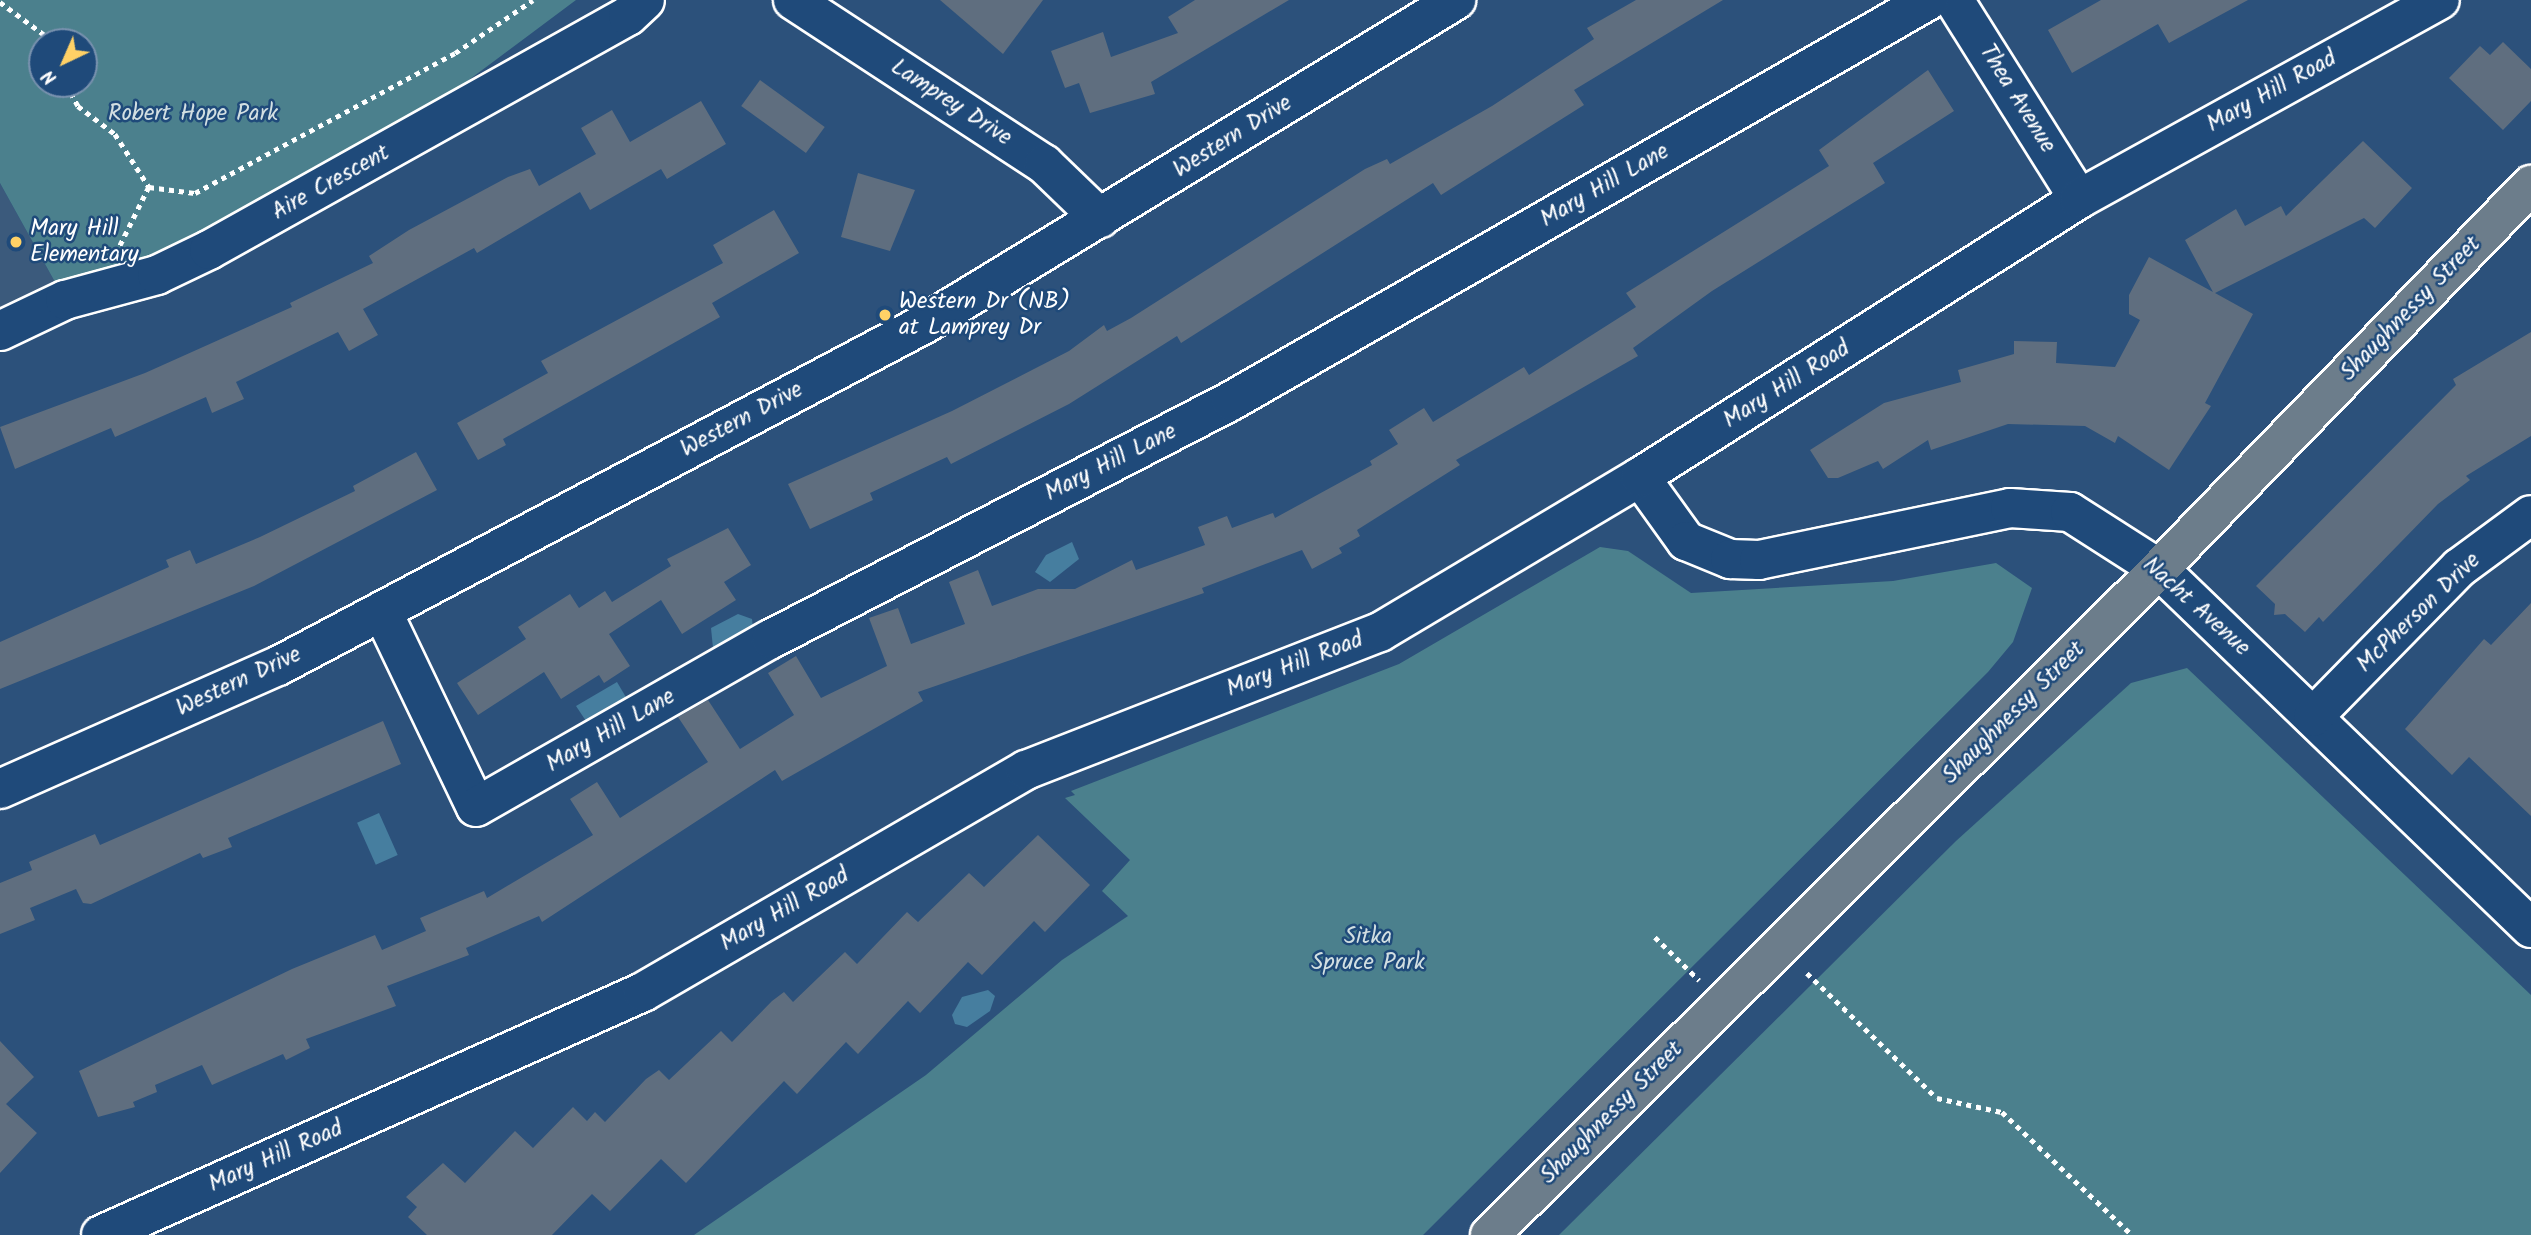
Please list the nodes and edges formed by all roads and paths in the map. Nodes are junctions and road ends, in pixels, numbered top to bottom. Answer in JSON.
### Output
{"nodes":[{"id":1,"x":533,"y":0,"type":"edge"},
{"id":2,"x":645,"y":0,"type":"edge"},
{"id":3,"x":793,"y":0,"type":"edge"},
{"id":4,"x":1456,"y":0,"type":"edge"},
{"id":5,"x":1929,"y":0,"type":"edge"},
{"id":6,"x":1954,"y":0,"type":"edge"},
{"id":7,"x":2440,"y":0,"type":"edge"},
{"id":8,"x":0,"y":2,"type":"edge"},
{"id":9,"x":1417,"y":10,"type":"edge"},
{"id":10,"x":35,"y":28,"type":"edge"},
{"id":11,"x":73,"y":98,"type":"edge"},
{"id":12,"x":2531,"y":185,"type":"edge"},
{"id":13,"x":149,"y":187,"type":"junction"},
{"id":14,"x":2079,"y":199,"type":"junction"},
{"id":15,"x":1101,"y":218,"type":"junction"},
{"id":16,"x":114,"y":258,"type":"dead end"},
{"id":17,"x":0,"y":331,"type":"edge"},
{"id":18,"x":1640,"y":477,"type":"junction"},
{"id":19,"x":2531,"y":515,"type":"edge"},
{"id":20,"x":2159,"y":569,"type":"junction"},
{"id":21,"x":382,"y":611,"type":"junction"},
{"id":22,"x":2312,"y":717,"type":"junction"},
{"id":23,"x":0,"y":789,"type":"edge"},
{"id":24,"x":2531,"y":928,"type":"edge"},
{"id":25,"x":1655,"y":937,"type":"dead end"},
{"id":26,"x":1807,"y":972,"type":"dead end"},
{"id":27,"x":1722,"y":1003,"type":"junction"},
{"id":28,"x":101,"y":1235,"type":"edge"},
{"id":29,"x":1490,"y":1235,"type":"edge"},
{"id":30,"x":2132,"y":1235,"type":"edge"}],
"edges":[{"from":1,"to":13,"type":"path"},
{"from":2,"to":17,"type":"street","name":"Aire Crescent"},
{"from":3,"to":15,"type":"street","name":"Lamprey Drive"},
{"from":4,"to":9,"type":"street","name":"Western Drive"},
{"from":5,"to":21,"type":"street","name":"Mary Hill Lane"},
{"from":6,"to":14,"type":"street","name":"Thea Avenue"},
{"from":7,"to":14,"type":"street","name":"Mary Hill Road"},
{"from":8,"to":10,"type":"path"},
{"from":9,"to":15,"type":"street","name":"Western Drive"},
{"from":11,"to":13,"type":"path"},
{"from":12,"to":20,"type":"main road","name":"Shaughnessy Street"},
{"from":13,"to":16,"type":"path"},
{"from":14,"to":18,"type":"street","name":"Mary Hill Road"},
{"from":15,"to":21,"type":"street","name":"Western Drive"},
{"from":18,"to":20,"type":"street","name":"Nacht Avenue"},
{"from":18,"to":28,"type":"street","name":"Mary Hill Road"},
{"from":19,"to":22,"type":"street","name":"McPherson Drive"},
{"from":20,"to":22,"type":"street","name":"Nacht Avenue"},
{"from":20,"to":27,"type":"main road","name":"Shaughnessy Street"},
{"from":21,"to":23,"type":"street","name":"Western Drive"},
{"from":22,"to":24,"type":"street","name":"Nacht Avenue"},
{"from":25,"to":27,"type":"path"},
{"from":26,"to":30,"type":"path"},
{"from":27,"to":29,"type":"main road","name":"Shaughnessy Street"}]}
